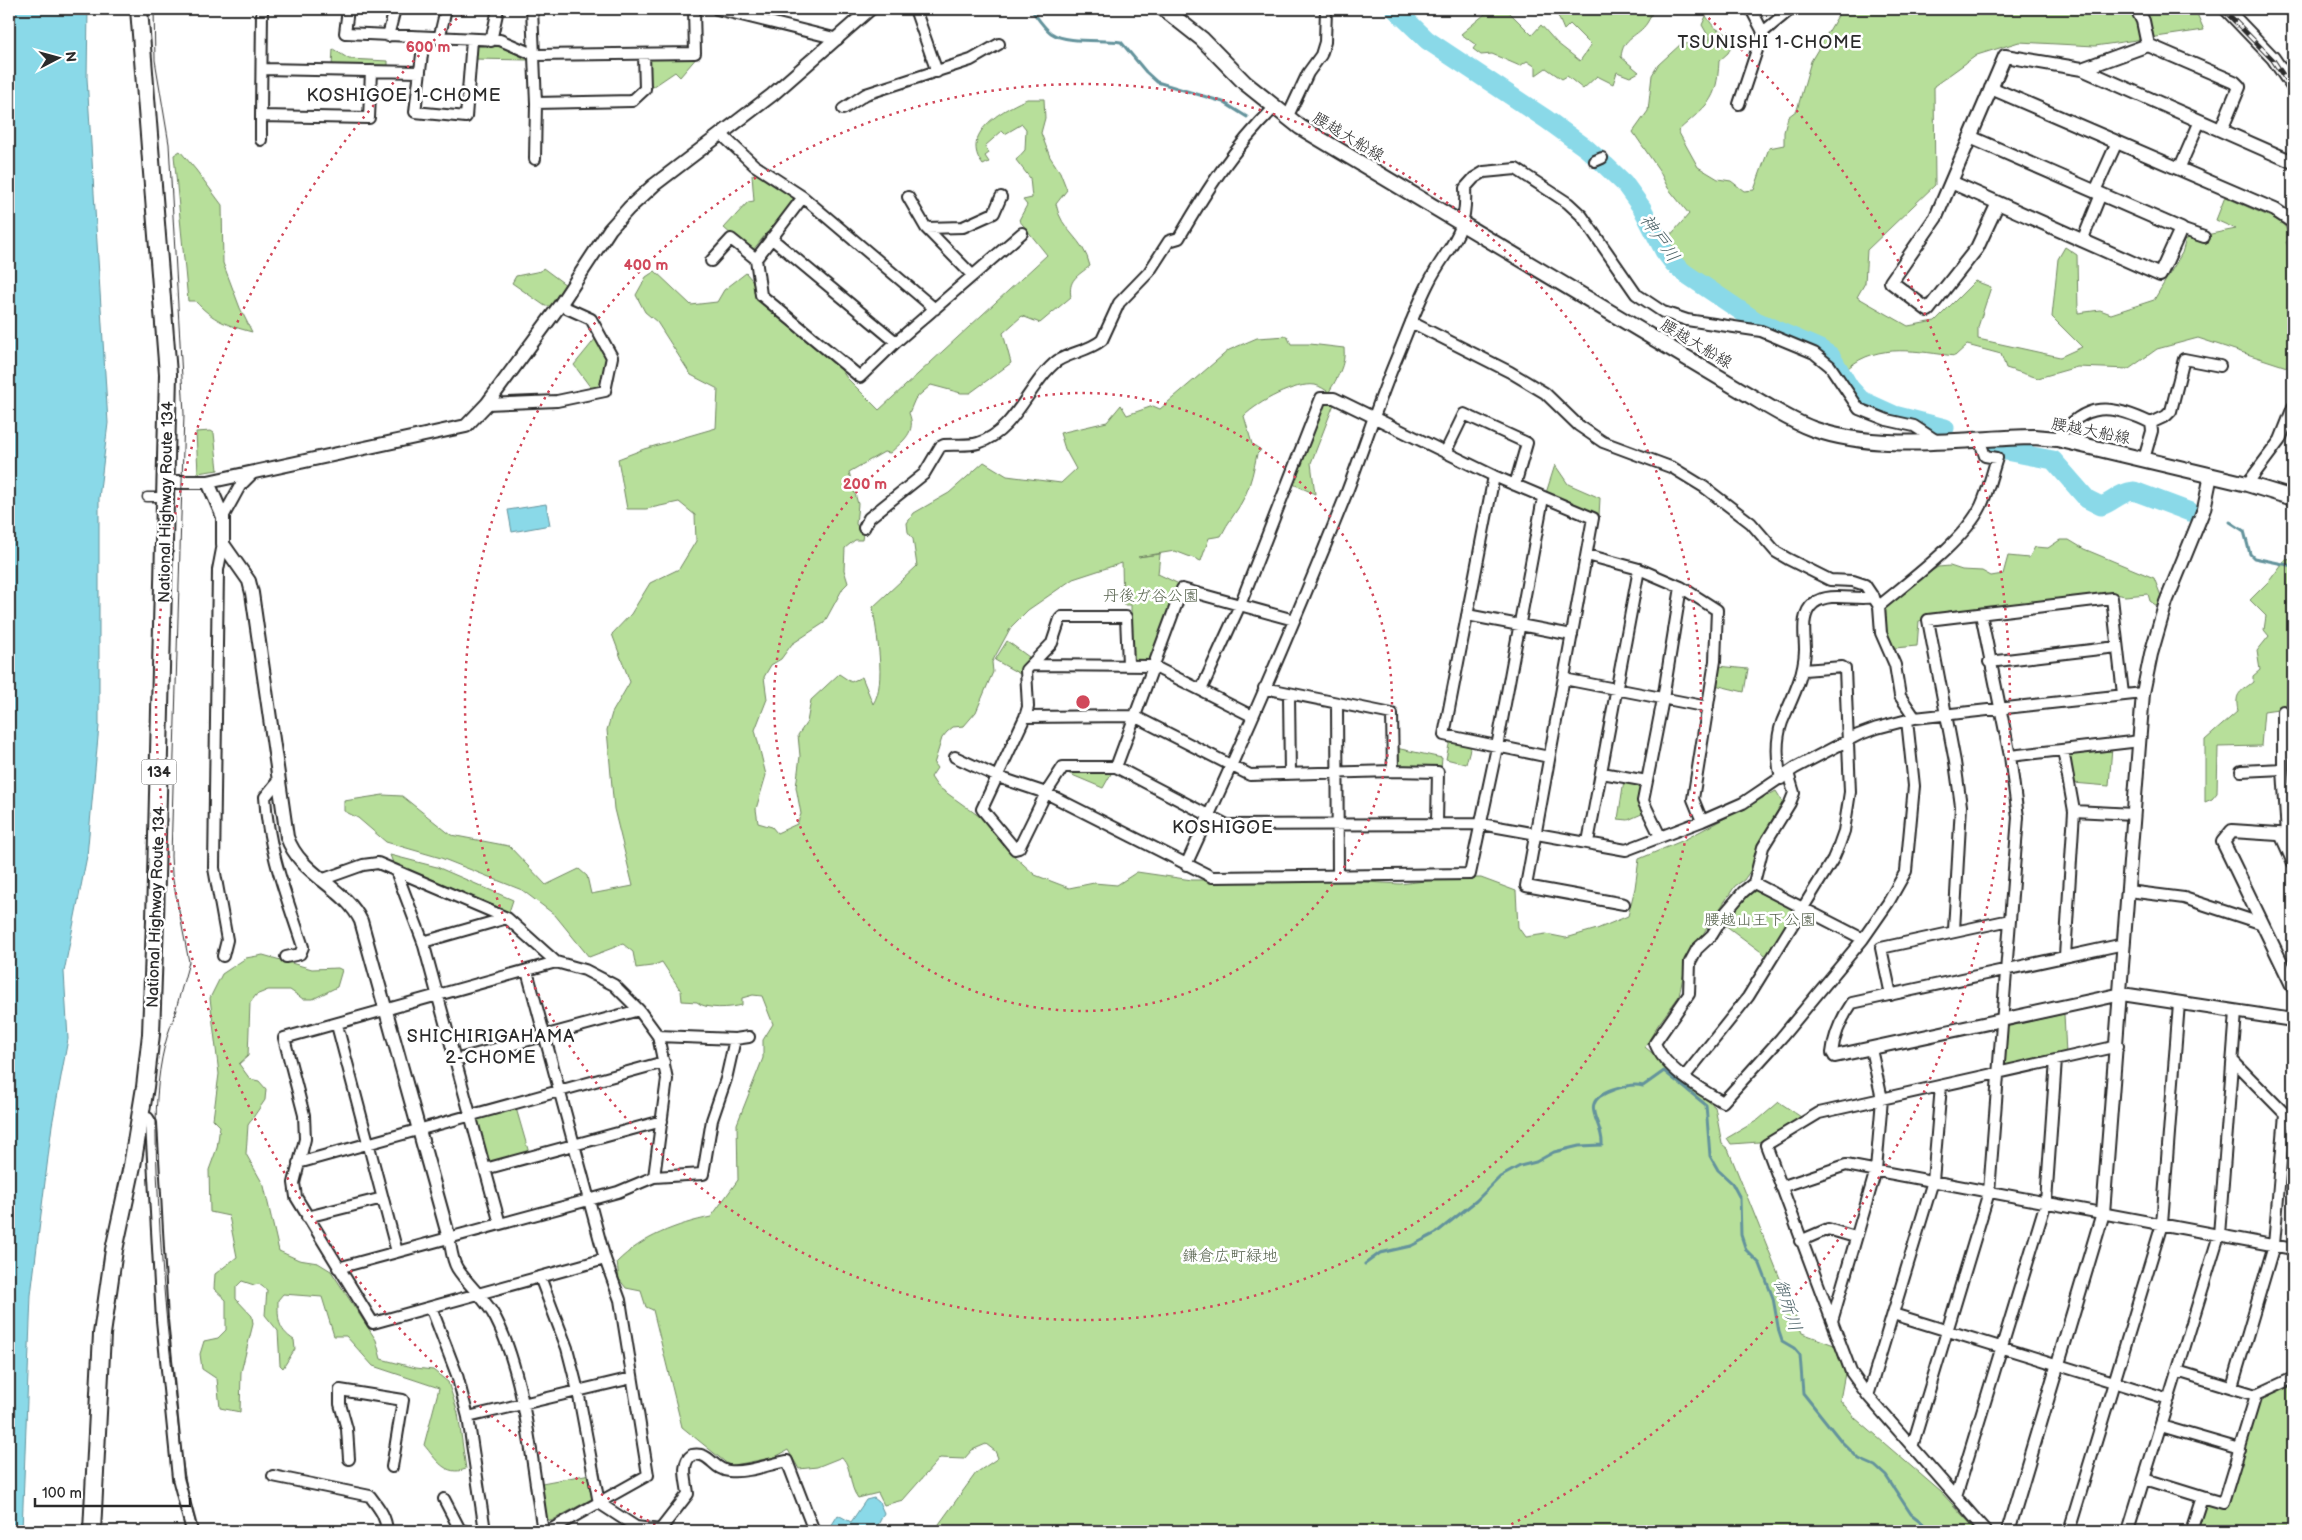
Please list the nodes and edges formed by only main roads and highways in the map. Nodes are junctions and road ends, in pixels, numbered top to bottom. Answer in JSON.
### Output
{"nodes":[{"id":1,"x":139,"y":9,"type":"edge"},
{"id":2,"x":1164,"y":9,"type":"edge"},
{"id":3,"x":2293,"y":498,"type":"edge"},
{"id":4,"x":92,"y":1531,"type":"edge"}],
"edges":[{"from":1,"to":4,"type":"highway","name":"National Highway Route 134","number":"134"},
{"from":2,"to":3,"type":"main road","name":"腰越大船線"}]}
